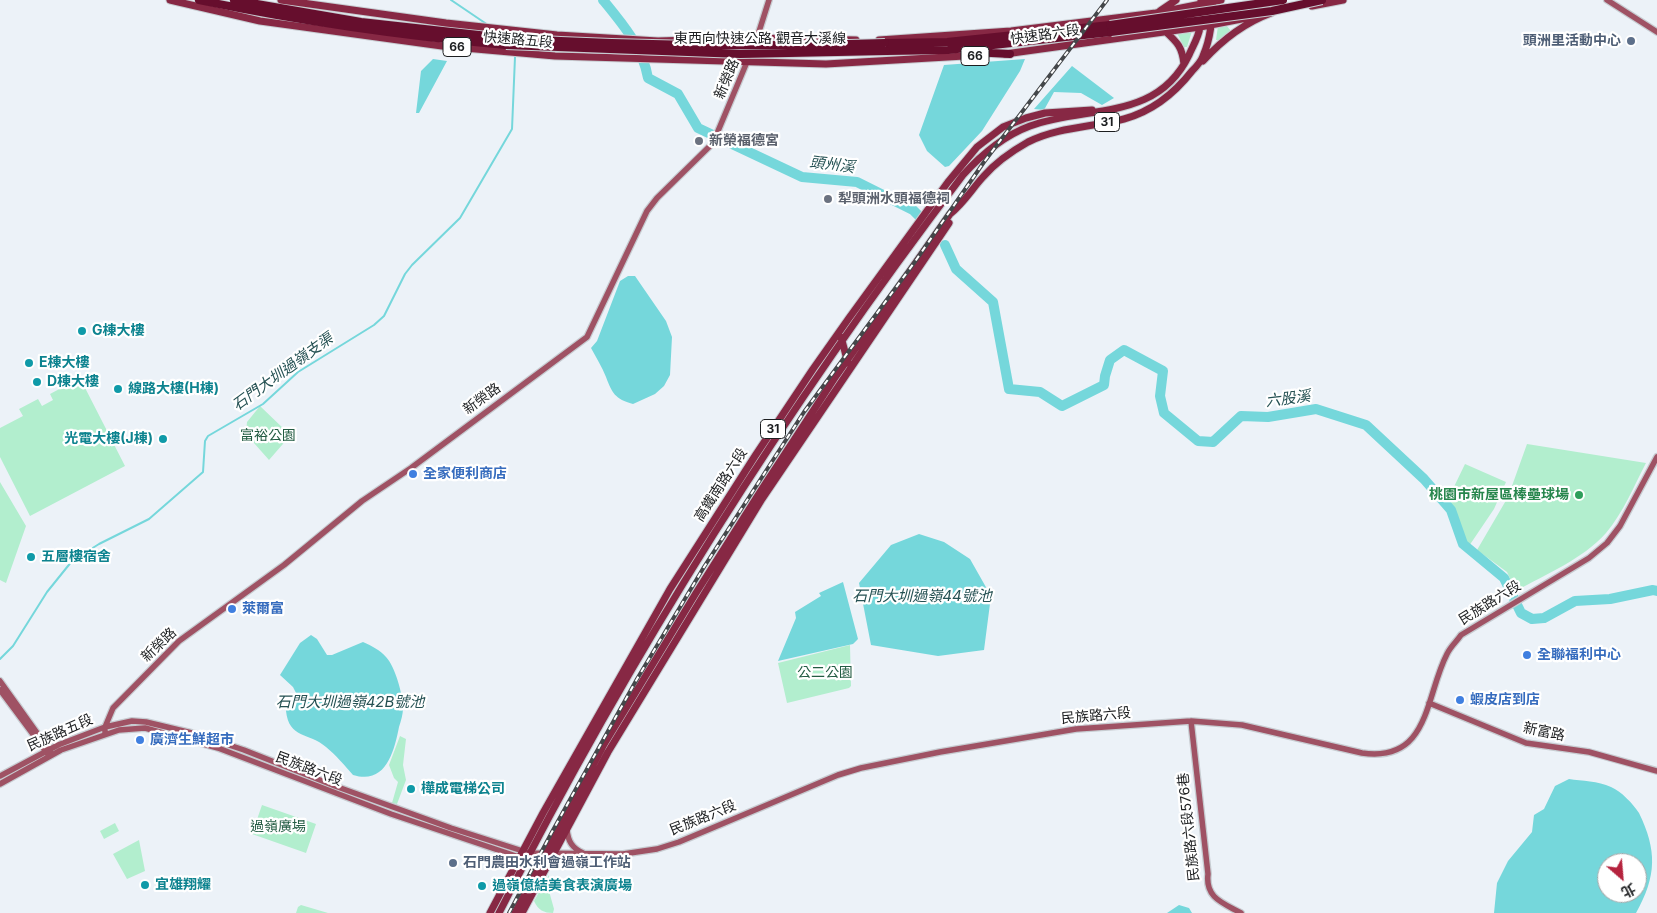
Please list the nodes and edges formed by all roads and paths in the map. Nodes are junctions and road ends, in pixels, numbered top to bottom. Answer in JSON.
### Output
{"nodes":[{"id":1,"x":170,"y":0,"type":"edge"},
{"id":2,"x":199,"y":0,"type":"edge"},
{"id":3,"x":234,"y":0,"type":"edge"},
{"id":4,"x":281,"y":0,"type":"edge"},
{"id":5,"x":769,"y":0,"type":"edge"},
{"id":6,"x":1176,"y":0,"type":"edge"},
{"id":7,"x":1221,"y":0,"type":"edge"},
{"id":8,"x":1283,"y":0,"type":"edge"},
{"id":9,"x":1322,"y":0,"type":"edge"},
{"id":10,"x":1343,"y":0,"type":"edge"},
{"id":11,"x":1607,"y":0,"type":"edge"},
{"id":12,"x":1213,"y":1,"type":"edge"},
{"id":13,"x":1201,"y":2,"type":"edge"},
{"id":14,"x":1156,"y":13,"type":"junction"},
{"id":15,"x":1271,"y":13,"type":"junction"},
{"id":16,"x":1212,"y":24,"type":"junction"},
{"id":17,"x":1200,"y":26,"type":"junction"},
{"id":18,"x":1110,"y":28,"type":"junction"},
{"id":19,"x":1011,"y":31,"type":"junction"},
{"id":20,"x":1165,"y":31,"type":"junction"},
{"id":21,"x":1657,"y":32,"type":"edge"},
{"id":22,"x":757,"y":38,"type":"junction"},
{"id":23,"x":948,"y":46,"type":"junction"},
{"id":24,"x":885,"y":47,"type":"junction"},
{"id":25,"x":1010,"y":54,"type":"junction"},
{"id":26,"x":748,"y":61,"type":"junction"},
{"id":27,"x":1184,"y":65,"type":"junction"},
{"id":28,"x":1182,"y":83,"type":"junction"},
{"id":29,"x":1117,"y":109,"type":"junction"},
{"id":30,"x":956,"y":209,"type":"junction"},
{"id":31,"x":853,"y":324,"type":"junction"},
{"id":32,"x":840,"y":330,"type":"junction"},
{"id":33,"x":868,"y":330,"type":"junction"},
{"id":34,"x":842,"y":339,"type":"junction"},
{"id":35,"x":847,"y":361,"type":"junction"},
{"id":36,"x":849,"y":369,"type":"junction"},
{"id":37,"x":816,"y":377,"type":"junction"},
{"id":38,"x":838,"y":380,"type":"junction"},
{"id":39,"x":1657,"y":457,"type":"edge"},
{"id":40,"x":670,"y":590,"type":"junction"},
{"id":41,"x":696,"y":593,"type":"junction"},
{"id":42,"x":663,"y":615,"type":"junction"},
{"id":43,"x":685,"y":623,"type":"junction"},
{"id":44,"x":0,"y":681,"type":"edge"},
{"id":45,"x":0,"y":690,"type":"edge"},
{"id":46,"x":1430,"y":703,"type":"junction"},
{"id":47,"x":132,"y":721,"type":"joint"},
{"id":48,"x":1191,"y":721,"type":"junction"},
{"id":49,"x":105,"y":730,"type":"junction"},
{"id":50,"x":48,"y":752,"type":"junction"},
{"id":51,"x":1657,"y":771,"type":"edge"},
{"id":52,"x":0,"y":776,"type":"edge"},
{"id":53,"x":0,"y":784,"type":"edge"},
{"id":54,"x":567,"y":830,"type":"junction"},
{"id":55,"x":524,"y":854,"type":"junction"},
{"id":56,"x":550,"y":854,"type":"junction"},
{"id":57,"x":587,"y":854,"type":"junction"},
{"id":58,"x":490,"y":913,"type":"edge"},
{"id":59,"x":499,"y":913,"type":"edge"},
{"id":60,"x":515,"y":913,"type":"edge"},
{"id":61,"x":522,"y":913,"type":"edge"},
{"id":62,"x":1241,"y":913,"type":"edge"}],
"edges":[{"from":1,"to":26,"type":"main road","name":"快速路五段","number":"66"},
{"from":2,"to":24,"type":"highway","name":"東西向快速公路 觀音大溪線","number":"66","bridge":true},
{"from":3,"to":24,"type":"highway","name":"東西向快速公路 觀音大溪線","number":"66","bridge":true},
{"from":4,"to":22,"type":"main road","name":"快速路五段","number":"66"},
{"from":5,"to":22,"type":"main road","name":"新榮路"},
{"from":6,"to":14,"type":"main road"},
{"from":7,"to":12,"type":"main road","name":"快速路六段","number":"66"},
{"from":8,"to":18,"type":"highway","name":"東西向快速公路 觀音大溪線","number":"66","bridge":true},
{"from":9,"to":18,"type":"highway","name":"東西向快速公路 觀音大溪線","number":"66","bridge":true},
{"from":10,"to":15,"type":"main road","name":"快速路六段","number":"66"},
{"from":11,"to":21,"type":"main road"},
{"from":12,"to":13,"type":"main road","name":"快速路六段","number":"66"},
{"from":12,"to":16,"type":"main road","number":"31"},
{"from":13,"to":14,"type":"main road","name":"快速路六段","number":"66"},
{"from":13,"to":17,"type":"main road","name":"高鐵南路六段","number":"31"},
{"from":14,"to":19,"type":"main road","name":"快速路六段","number":"66"},
{"from":15,"to":16,"type":"main road","name":"快速路六段","number":"66"},
{"from":15,"to":28,"type":"main road","number":"31"},
{"from":16,"to":17,"type":"main road","name":"快速路六段","number":"66"},
{"from":16,"to":28,"type":"main road","number":"31"},
{"from":17,"to":20,"type":"main road","name":"快速路六段","number":"66"},
{"from":17,"to":27,"type":"main road","name":"高鐵南路六段","number":"31"},
{"from":18,"to":23,"type":"highway","name":"東西向快速公路 觀音大溪線","number":"66"},
{"from":19,"to":22,"type":"main road","name":"快速路六段","number":"66"},
{"from":19,"to":23,"type":"highway"},
{"from":20,"to":25,"type":"main road","name":"快速路六段","number":"66"},
{"from":20,"to":27,"type":"main road"},
{"from":22,"to":26,"type":"main road","name":"新榮路"},
{"from":23,"to":24,"type":"highway","name":"東西向快速公路 觀音大溪線","number":"66"},
{"from":23,"to":25,"type":"highway"},
{"from":25,"to":26,"type":"main road","name":"快速路六段","number":"66"},
{"from":26,"to":49,"type":"main road","name":"新榮路"},
{"from":27,"to":29,"type":"main road","name":"高鐵南路六段","number":"31"},
{"from":28,"to":30,"type":"main road","number":"31"},
{"from":29,"to":31,"type":"main road","name":"高鐵南路六段","number":"31"},
{"from":29,"to":32,"type":"main road","name":"高鐵南路六段","number":"31"},
{"from":30,"to":33,"type":"main road","number":"31"},
{"from":30,"to":36,"type":"main road","number":"31"},
{"from":31,"to":33,"type":"main road"},
{"from":31,"to":34,"type":"main road","name":"高鐵南路六段","number":"31"},
{"from":32,"to":34,"type":"main road"},
{"from":32,"to":40,"type":"main road","name":"高鐵南路六段","number":"31"},
{"from":33,"to":35,"type":"main road","number":"31"},
{"from":34,"to":35,"type":"main road"},
{"from":34,"to":37,"type":"main road","name":"高鐵南路六段","number":"31"},
{"from":35,"to":36,"type":"main road"},
{"from":35,"to":38,"type":"main road","number":"31"},
{"from":36,"to":38,"type":"main road","number":"31"},
{"from":37,"to":38,"type":"main road"},
{"from":37,"to":42,"type":"main road","name":"高鐵南路六段","number":"31"},
{"from":38,"to":41,"type":"main road","number":"31"},
{"from":38,"to":43,"type":"main road","number":"31"},
{"from":39,"to":46,"type":"main road","name":"民族路六段"},
{"from":40,"to":42,"type":"main road"},
{"from":40,"to":55,"type":"main road","name":"高鐵南路六段","number":"31"},
{"from":41,"to":43,"type":"main road"},
{"from":41,"to":56,"type":"main road","number":"31"},
{"from":42,"to":55,"type":"main road","name":"高鐵南路六段","number":"31"},
{"from":43,"to":54,"type":"main road","number":"31"},
{"from":44,"to":50,"type":"main road"},
{"from":45,"to":50,"type":"main road"},
{"from":46,"to":48,"type":"main road","name":"民族路六段"},
{"from":46,"to":51,"type":"main road","name":"新富路"},
{"from":47,"to":49,"type":"main road","name":"民族路五段"},
{"from":47,"to":55,"type":"main road","name":"民族路六段"},
{"from":48,"to":57,"type":"main road","name":"民族路六段"},
{"from":48,"to":62,"type":"main road","name":"民族路六段576巷"},
{"from":49,"to":50,"type":"main road","name":"民族路五段"},
{"from":49,"to":55,"type":"main road","name":"民族路六段"},
{"from":50,"to":52,"type":"main road","name":"民族路五段"},
{"from":50,"to":53,"type":"main road","name":"民族路五段"},
{"from":54,"to":56,"type":"main road","number":"31"},
{"from":54,"to":57,"type":"main road"},
{"from":55,"to":56,"type":"main road","name":"民族路六段"},
{"from":55,"to":58,"type":"main road","number":"31"},
{"from":55,"to":59,"type":"main road","number":"31"},
{"from":56,"to":57,"type":"main road","name":"民族路六段"},
{"from":56,"to":60,"type":"main road","number":"31"},
{"from":56,"to":61,"type":"main road","number":"31"}]}
